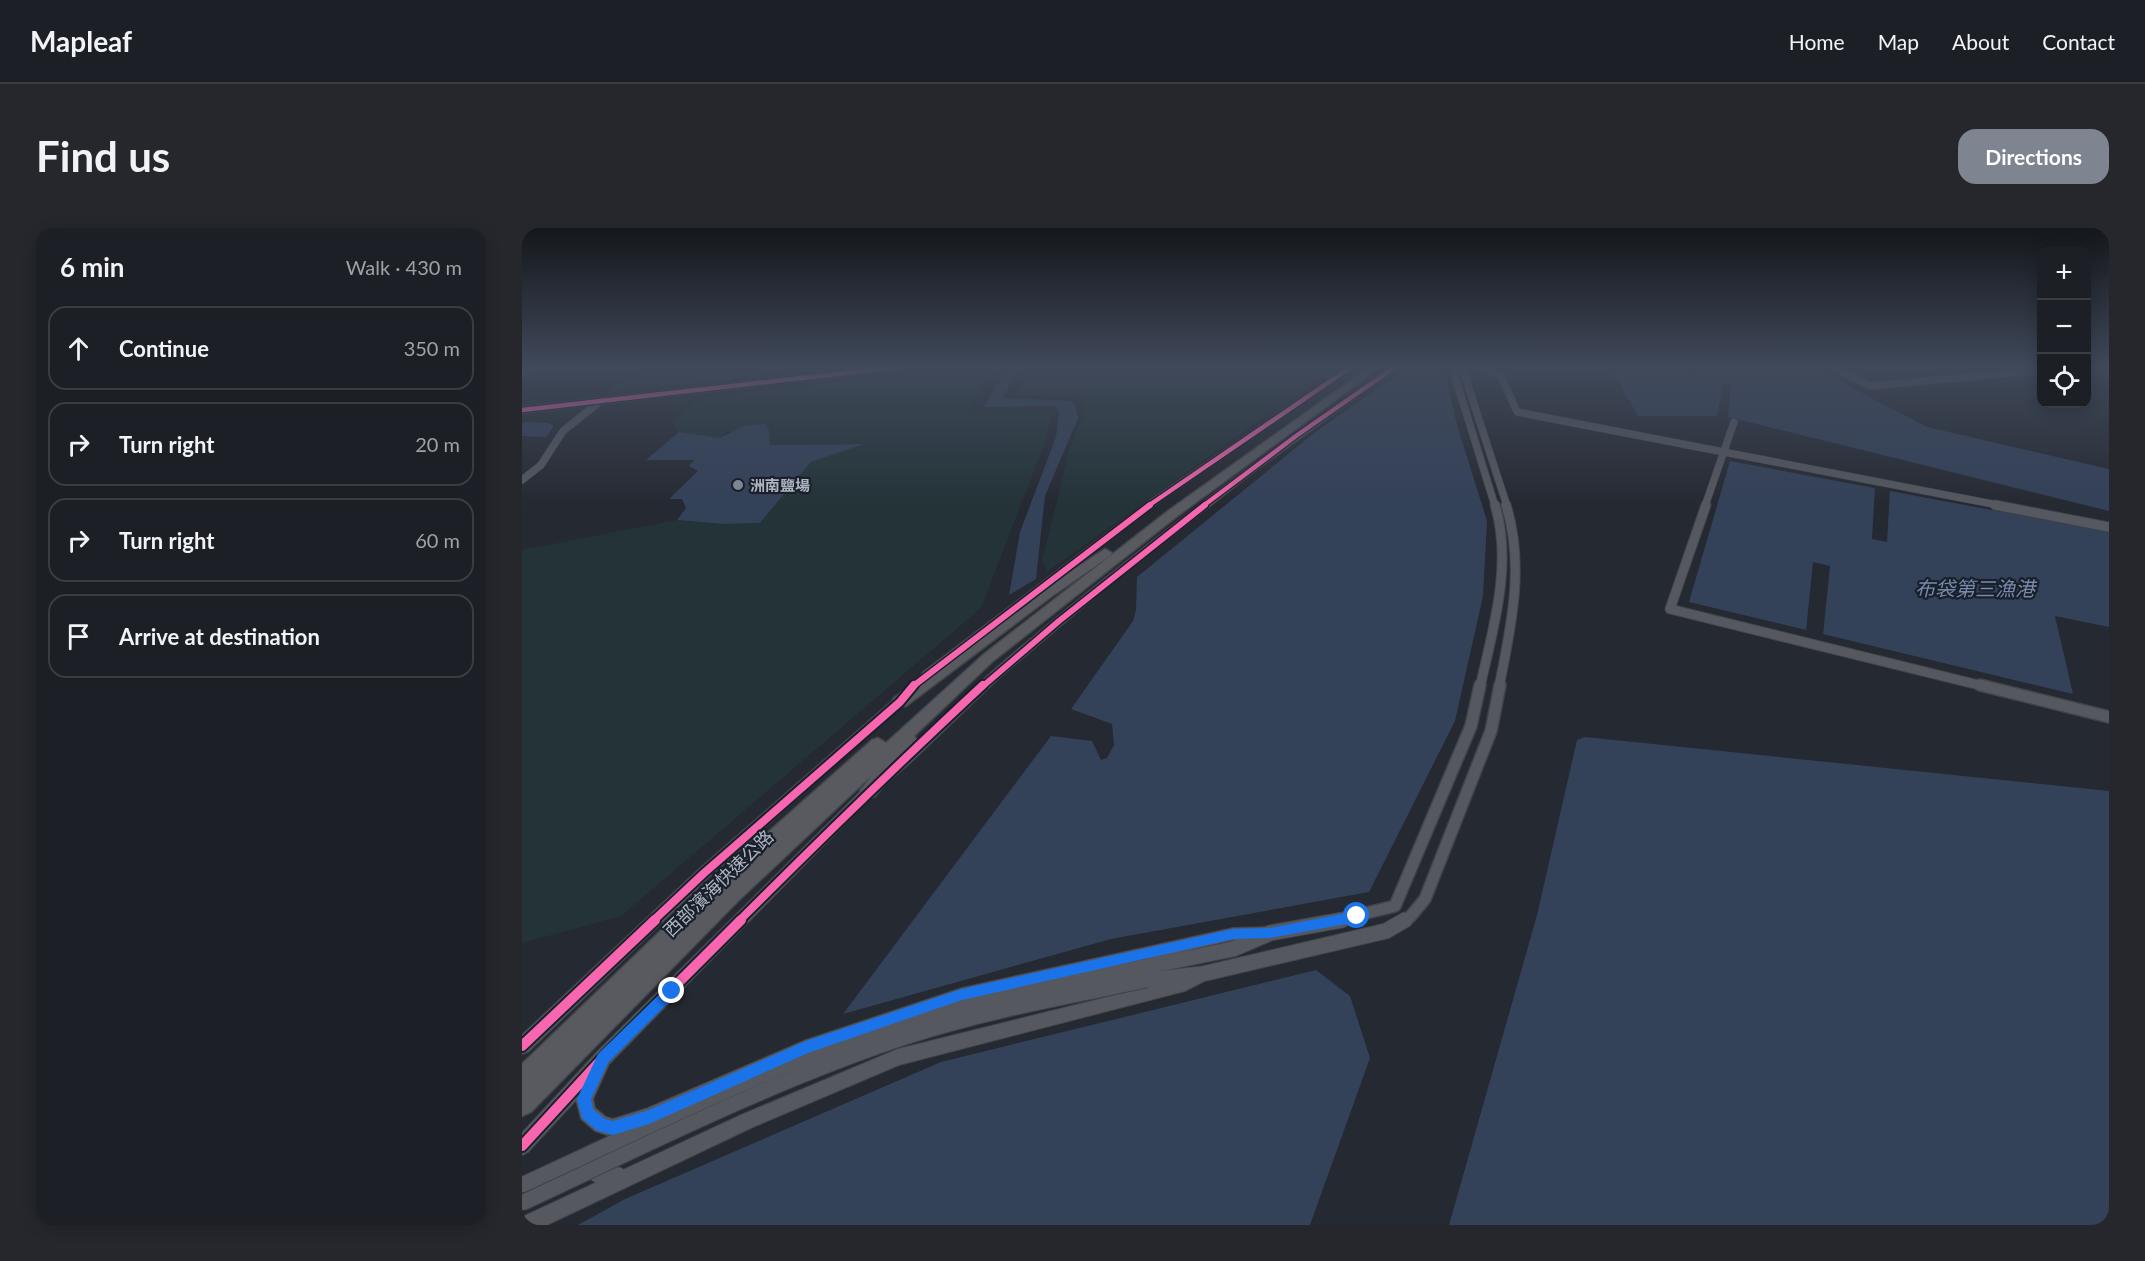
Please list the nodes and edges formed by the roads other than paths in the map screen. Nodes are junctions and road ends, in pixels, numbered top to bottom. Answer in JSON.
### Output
{"nodes":[{"id":1,"x":584,"y":414,"type":"edge"},
{"id":2,"x":1281,"y":414,"type":"edge"},
{"id":3,"x":1300,"y":414,"type":"edge"},
{"id":4,"x":1311,"y":414,"type":"edge"},
{"id":5,"x":1331,"y":414,"type":"edge"},
{"id":6,"x":1466,"y":414,"type":"edge"},
{"id":7,"x":1477,"y":414,"type":"edge"},
{"id":8,"x":1525,"y":414,"type":"edge"},
{"id":9,"x":1734,"y":422,"type":"dead end"},
{"id":10,"x":1724,"y":454,"type":"junction"},
{"id":11,"x":522,"y":480,"type":"edge"},
{"id":12,"x":2109,"y":527,"type":"edge"},
{"id":13,"x":1118,"y":545,"type":"junction"},
{"id":14,"x":1086,"y":582,"type":"junction"},
{"id":15,"x":900,"y":702,"type":"junction"},
{"id":16,"x":2109,"y":717,"type":"edge"},
{"id":17,"x":869,"y":791,"type":"junction"},
{"id":18,"x":1270,"y":933,"type":"junction"},
{"id":19,"x":1148,"y":973,"type":"junction"},
{"id":20,"x":1202,"y":974,"type":"junction"},
{"id":21,"x":522,"y":1046,"type":"edge"},
{"id":22,"x":603,"y":1058,"type":"junction"},
{"id":23,"x":522,"y":1080,"type":"edge"},
{"id":24,"x":522,"y":1104,"type":"edge"},
{"id":25,"x":649,"y":1116,"type":"junction"},
{"id":26,"x":522,"y":1146,"type":"edge"},
{"id":27,"x":688,"y":1147,"type":"junction"},
{"id":28,"x":522,"y":1185,"type":"edge"},
{"id":29,"x":522,"y":1203,"type":"edge"},
{"id":30,"x":526,"y":1225,"type":"edge"}],
"edges":[{"from":1,"to":11,"type":"street"},
{"from":2,"to":15,"type":"street"},
{"from":3,"to":13,"type":"highway","name":"西部濱海快速公路"},
{"from":4,"to":14,"type":"highway","name":"西部濱海快速公路"},
{"from":5,"to":17,"type":"street"},
{"from":6,"to":18,"type":"street"},
{"from":7,"to":20,"type":"street"},
{"from":8,"to":10,"type":"street"},
{"from":9,"to":10,"type":"street"},
{"from":10,"to":12,"type":"street"},
{"from":10,"to":16,"type":"street"},
{"from":13,"to":15,"type":"highway"},
{"from":13,"to":23,"type":"highway","name":"西部濱海快速公路"},
{"from":14,"to":17,"type":"highway"},
{"from":14,"to":24,"type":"highway","name":"西部濱海快速公路"},
{"from":15,"to":21,"type":"street"},
{"from":17,"to":22,"type":"street"},
{"from":18,"to":19,"type":"street"},
{"from":18,"to":25,"type":"street"},
{"from":19,"to":20,"type":"street"},
{"from":19,"to":28,"type":"street","bridge":true},
{"from":19,"to":29,"type":"street","bridge":true},
{"from":20,"to":27,"type":"street"},
{"from":22,"to":25,"type":"street"},
{"from":22,"to":26,"type":"street"},
{"from":25,"to":27,"type":"street"},
{"from":27,"to":30,"type":"street"}]}
